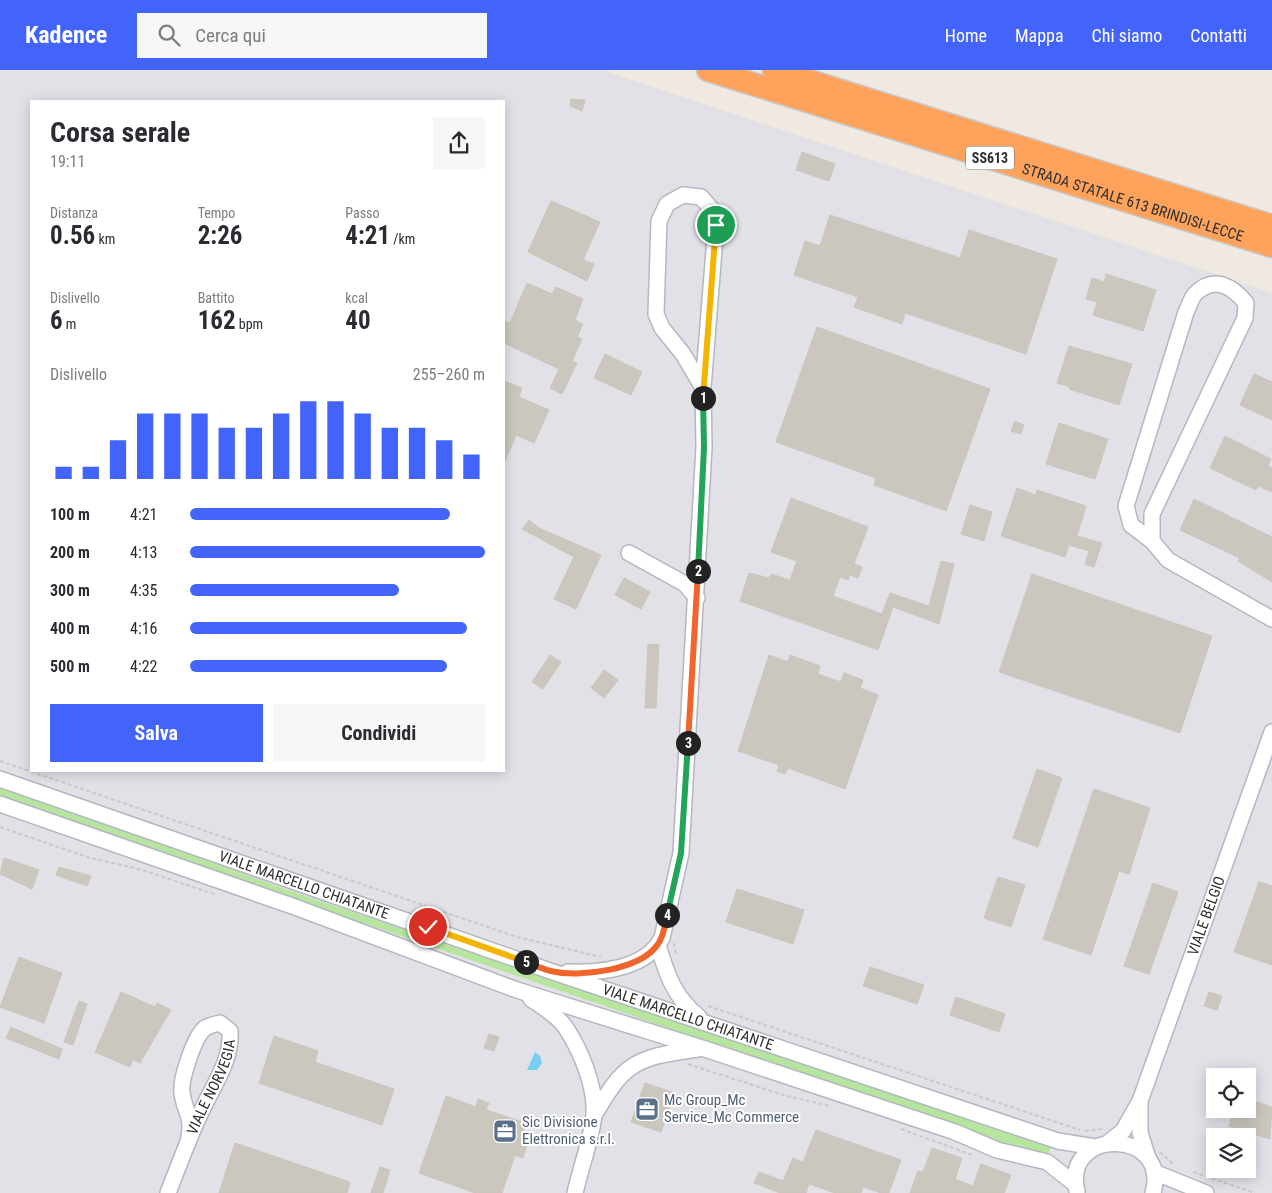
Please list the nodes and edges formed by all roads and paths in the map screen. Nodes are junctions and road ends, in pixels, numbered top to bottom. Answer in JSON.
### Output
{"nodes":[{"id":1,"x":708,"y":70,"type":"edge"},
{"id":2,"x":774,"y":70,"type":"edge"},
{"id":3,"x":1272,"y":226,"type":"edge"},
{"id":4,"x":1272,"y":246,"type":"edge"},
{"id":5,"x":703,"y":388,"type":"junction"},
{"id":6,"x":1152,"y":542,"type":"junction"},
{"id":7,"x":629,"y":553,"type":"dead end"},
{"id":8,"x":697,"y":598,"type":"junction"},
{"id":9,"x":1272,"y":619,"type":"edge"},
{"id":10,"x":1272,"y":732,"type":"edge"},
{"id":11,"x":0,"y":761,"type":"edge"},
{"id":12,"x":30,"y":771,"type":"edge"},
{"id":13,"x":32,"y":772,"type":"edge"},
{"id":14,"x":0,"y":779,"type":"edge"},
{"id":15,"x":0,"y":804,"type":"edge"},
{"id":16,"x":0,"y":814,"type":"edge"},
{"id":17,"x":40,"y":819,"type":"junction"},
{"id":18,"x":660,"y":941,"type":"junction"},
{"id":19,"x":603,"y":958,"type":"dead end"},
{"id":20,"x":676,"y":963,"type":"dead end"},
{"id":21,"x":552,"y":972,"type":"junction"},
{"id":22,"x":517,"y":990,"type":"junction"},
{"id":23,"x":703,"y":1004,"type":"dead end"},
{"id":24,"x":706,"y":1023,"type":"junction"},
{"id":25,"x":705,"y":1048,"type":"junction"},
{"id":26,"x":1140,"y":1101,"type":"junction"},
{"id":27,"x":594,"y":1115,"type":"junction"},
{"id":28,"x":1108,"y":1135,"type":"junction"},
{"id":29,"x":188,"y":1142,"type":"junction"},
{"id":30,"x":1157,"y":1145,"type":"dead end"},
{"id":31,"x":1095,"y":1147,"type":"junction"},
{"id":32,"x":1151,"y":1166,"type":"junction"},
{"id":33,"x":1176,"y":1166,"type":"dead end"},
{"id":34,"x":1190,"y":1171,"type":"dead end"},
{"id":35,"x":1076,"y":1189,"type":"edge"},
{"id":36,"x":168,"y":1193,"type":"edge"},
{"id":37,"x":575,"y":1193,"type":"edge"},
{"id":38,"x":1153,"y":1193,"type":"edge"},
{"id":39,"x":1206,"y":1193,"type":"edge"},
{"id":40,"x":1255,"y":1193,"type":"edge"}],
"edges":[{"from":1,"to":4,"type":"highway","name":"STRADA STATALE 613 BRINDISI-LECCE","number":"SS613"},
{"from":2,"to":3,"type":"highway","name":"STRADA STATALE 613 BRINDISI-LECCE","number":"SS613"},
{"from":5,"to":5,"type":"street"},
{"from":5,"to":8,"type":"street"},
{"from":6,"to":6,"type":"street"},
{"from":6,"to":9,"type":"street"},
{"from":7,"to":8,"type":"street"},
{"from":8,"to":18,"type":"street"},
{"from":10,"to":26,"type":"street","name":"VIALE BELGIO"},
{"from":11,"to":12,"type":"path"},
{"from":13,"to":19,"type":"path"},
{"from":14,"to":21,"type":"street","name":"VIALE MARCELLO CHIATANTE"},
{"from":15,"to":17,"type":"street","name":"VIALE MARCELLO CHIATANTE"},
{"from":16,"to":17,"type":"street"},
{"from":17,"to":22,"type":"street","name":"VIALE MARCELLO CHIATANTE"},
{"from":18,"to":20,"type":"path"},
{"from":18,"to":21,"type":"street"},
{"from":18,"to":24,"type":"street"},
{"from":21,"to":24,"type":"street","name":"VIALE MARCELLO CHIATANTE"},
{"from":22,"to":25,"type":"street","name":"VIALE MARCELLO CHIATANTE"},
{"from":22,"to":27,"type":"street"},
{"from":23,"to":28,"type":"path"},
{"from":24,"to":31,"type":"street","name":"VIALE MARCELLO CHIATANTE"},
{"from":25,"to":27,"type":"street"},
{"from":25,"to":35,"type":"street","name":"VIALE MARCELLO CHIATANTE"},
{"from":26,"to":28,"type":"street","name":"VIALE BELGIO"},
{"from":26,"to":32,"type":"street","name":"VIALE BELGIO"},
{"from":27,"to":37,"type":"street"},
{"from":28,"to":31,"type":"street","name":"VIALE MARCELLO CHIATANTE"},
{"from":28,"to":32,"type":"street"},
{"from":29,"to":29,"type":"street","name":"VIALE NORVEGIA"},
{"from":29,"to":36,"type":"street","name":"VIALE NORVEGIA"},
{"from":30,"to":33,"type":"path"},
{"from":31,"to":35,"type":"street","name":"VIALE MARCELLO CHIATANTE"},
{"from":32,"to":38,"type":"street"},
{"from":32,"to":39,"type":"street"},
{"from":34,"to":40,"type":"path"}]}
